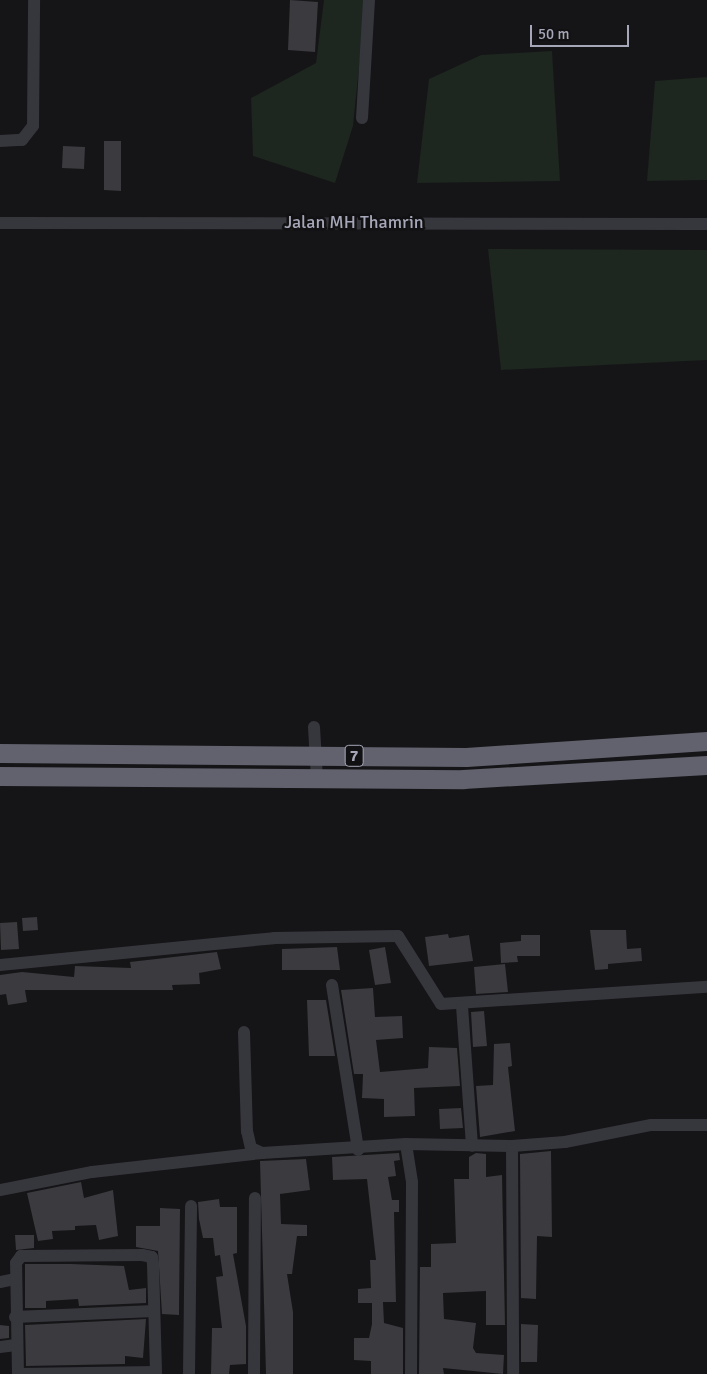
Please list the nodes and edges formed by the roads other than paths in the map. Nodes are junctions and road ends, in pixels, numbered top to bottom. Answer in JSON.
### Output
{"nodes":[{"id":1,"x":34,"y":0,"type":"edge"},
{"id":2,"x":369,"y":0,"type":"edge"},
{"id":3,"x":362,"y":118,"type":"dead end"},
{"id":4,"x":0,"y":141,"type":"edge"},
{"id":5,"x":0,"y":223,"type":"edge"},
{"id":6,"x":707,"y":224,"type":"edge"},
{"id":7,"x":314,"y":726,"type":"dead end"},
{"id":8,"x":707,"y":741,"type":"edge"},
{"id":9,"x":0,"y":753,"type":"edge"},
{"id":10,"x":316,"y":756,"type":"junction"},
{"id":11,"x":707,"y":765,"type":"edge"},
{"id":12,"x":0,"y":776,"type":"edge"},
{"id":13,"x":317,"y":779,"type":"junction"},
{"id":14,"x":0,"y":965,"type":"edge"},
{"id":15,"x":332,"y":985,"type":"dead end"},
{"id":16,"x":707,"y":987,"type":"edge"},
{"id":17,"x":462,"y":1006,"type":"junction"},
{"id":18,"x":244,"y":1032,"type":"dead end"},
{"id":19,"x":707,"y":1125,"type":"edge"},
{"id":20,"x":406,"y":1144,"type":"junction"},
{"id":21,"x":472,"y":1146,"type":"junction"},
{"id":22,"x":512,"y":1146,"type":"junction"},
{"id":23,"x":358,"y":1150,"type":"junction"},
{"id":24,"x":262,"y":1153,"type":"junction"},
{"id":25,"x":0,"y":1190,"type":"edge"},
{"id":26,"x":255,"y":1198,"type":"dead end"},
{"id":27,"x":191,"y":1206,"type":"dead end"},
{"id":28,"x":16,"y":1279,"type":"junction"},
{"id":29,"x":0,"y":1282,"type":"edge"},
{"id":30,"x":154,"y":1311,"type":"junction"},
{"id":31,"x":15,"y":1317,"type":"junction"},
{"id":32,"x":16,"y":1345,"type":"junction"},
{"id":33,"x":0,"y":1347,"type":"edge"},
{"id":34,"x":156,"y":1373,"type":"edge"},
{"id":35,"x":18,"y":1374,"type":"edge"},
{"id":36,"x":189,"y":1374,"type":"edge"},
{"id":37,"x":254,"y":1374,"type":"edge"},
{"id":38,"x":411,"y":1374,"type":"edge"},
{"id":39,"x":513,"y":1374,"type":"edge"}],
"edges":[{"from":1,"to":4,"type":"street"},
{"from":2,"to":3,"type":"street"},
{"from":5,"to":6,"type":"street","name":"Jalan MH Thamrin"},
{"from":7,"to":10,"type":"street"},
{"from":8,"to":10,"type":"highway","number":"7"},
{"from":9,"to":10,"type":"highway","number":"7"},
{"from":10,"to":13,"type":"street"},
{"from":11,"to":13,"type":"highway","number":"7"},
{"from":12,"to":13,"type":"highway","number":"7"},
{"from":14,"to":17,"type":"street"},
{"from":15,"to":23,"type":"street"},
{"from":16,"to":17,"type":"street"},
{"from":17,"to":21,"type":"street"},
{"from":18,"to":24,"type":"street"},
{"from":19,"to":22,"type":"street"},
{"from":20,"to":21,"type":"street"},
{"from":20,"to":23,"type":"street"},
{"from":20,"to":38,"type":"street"},
{"from":21,"to":22,"type":"street"},
{"from":22,"to":39,"type":"street"},
{"from":23,"to":24,"type":"street"},
{"from":24,"to":25,"type":"street"},
{"from":26,"to":37,"type":"street"},
{"from":27,"to":36,"type":"street"},
{"from":28,"to":29,"type":"street"},
{"from":28,"to":30,"type":"street"},
{"from":28,"to":31,"type":"street"},
{"from":30,"to":31,"type":"street"},
{"from":30,"to":34,"type":"street"},
{"from":31,"to":32,"type":"street"},
{"from":32,"to":33,"type":"street"},
{"from":32,"to":35,"type":"street"},
{"from":34,"to":35,"type":"street"}]}
